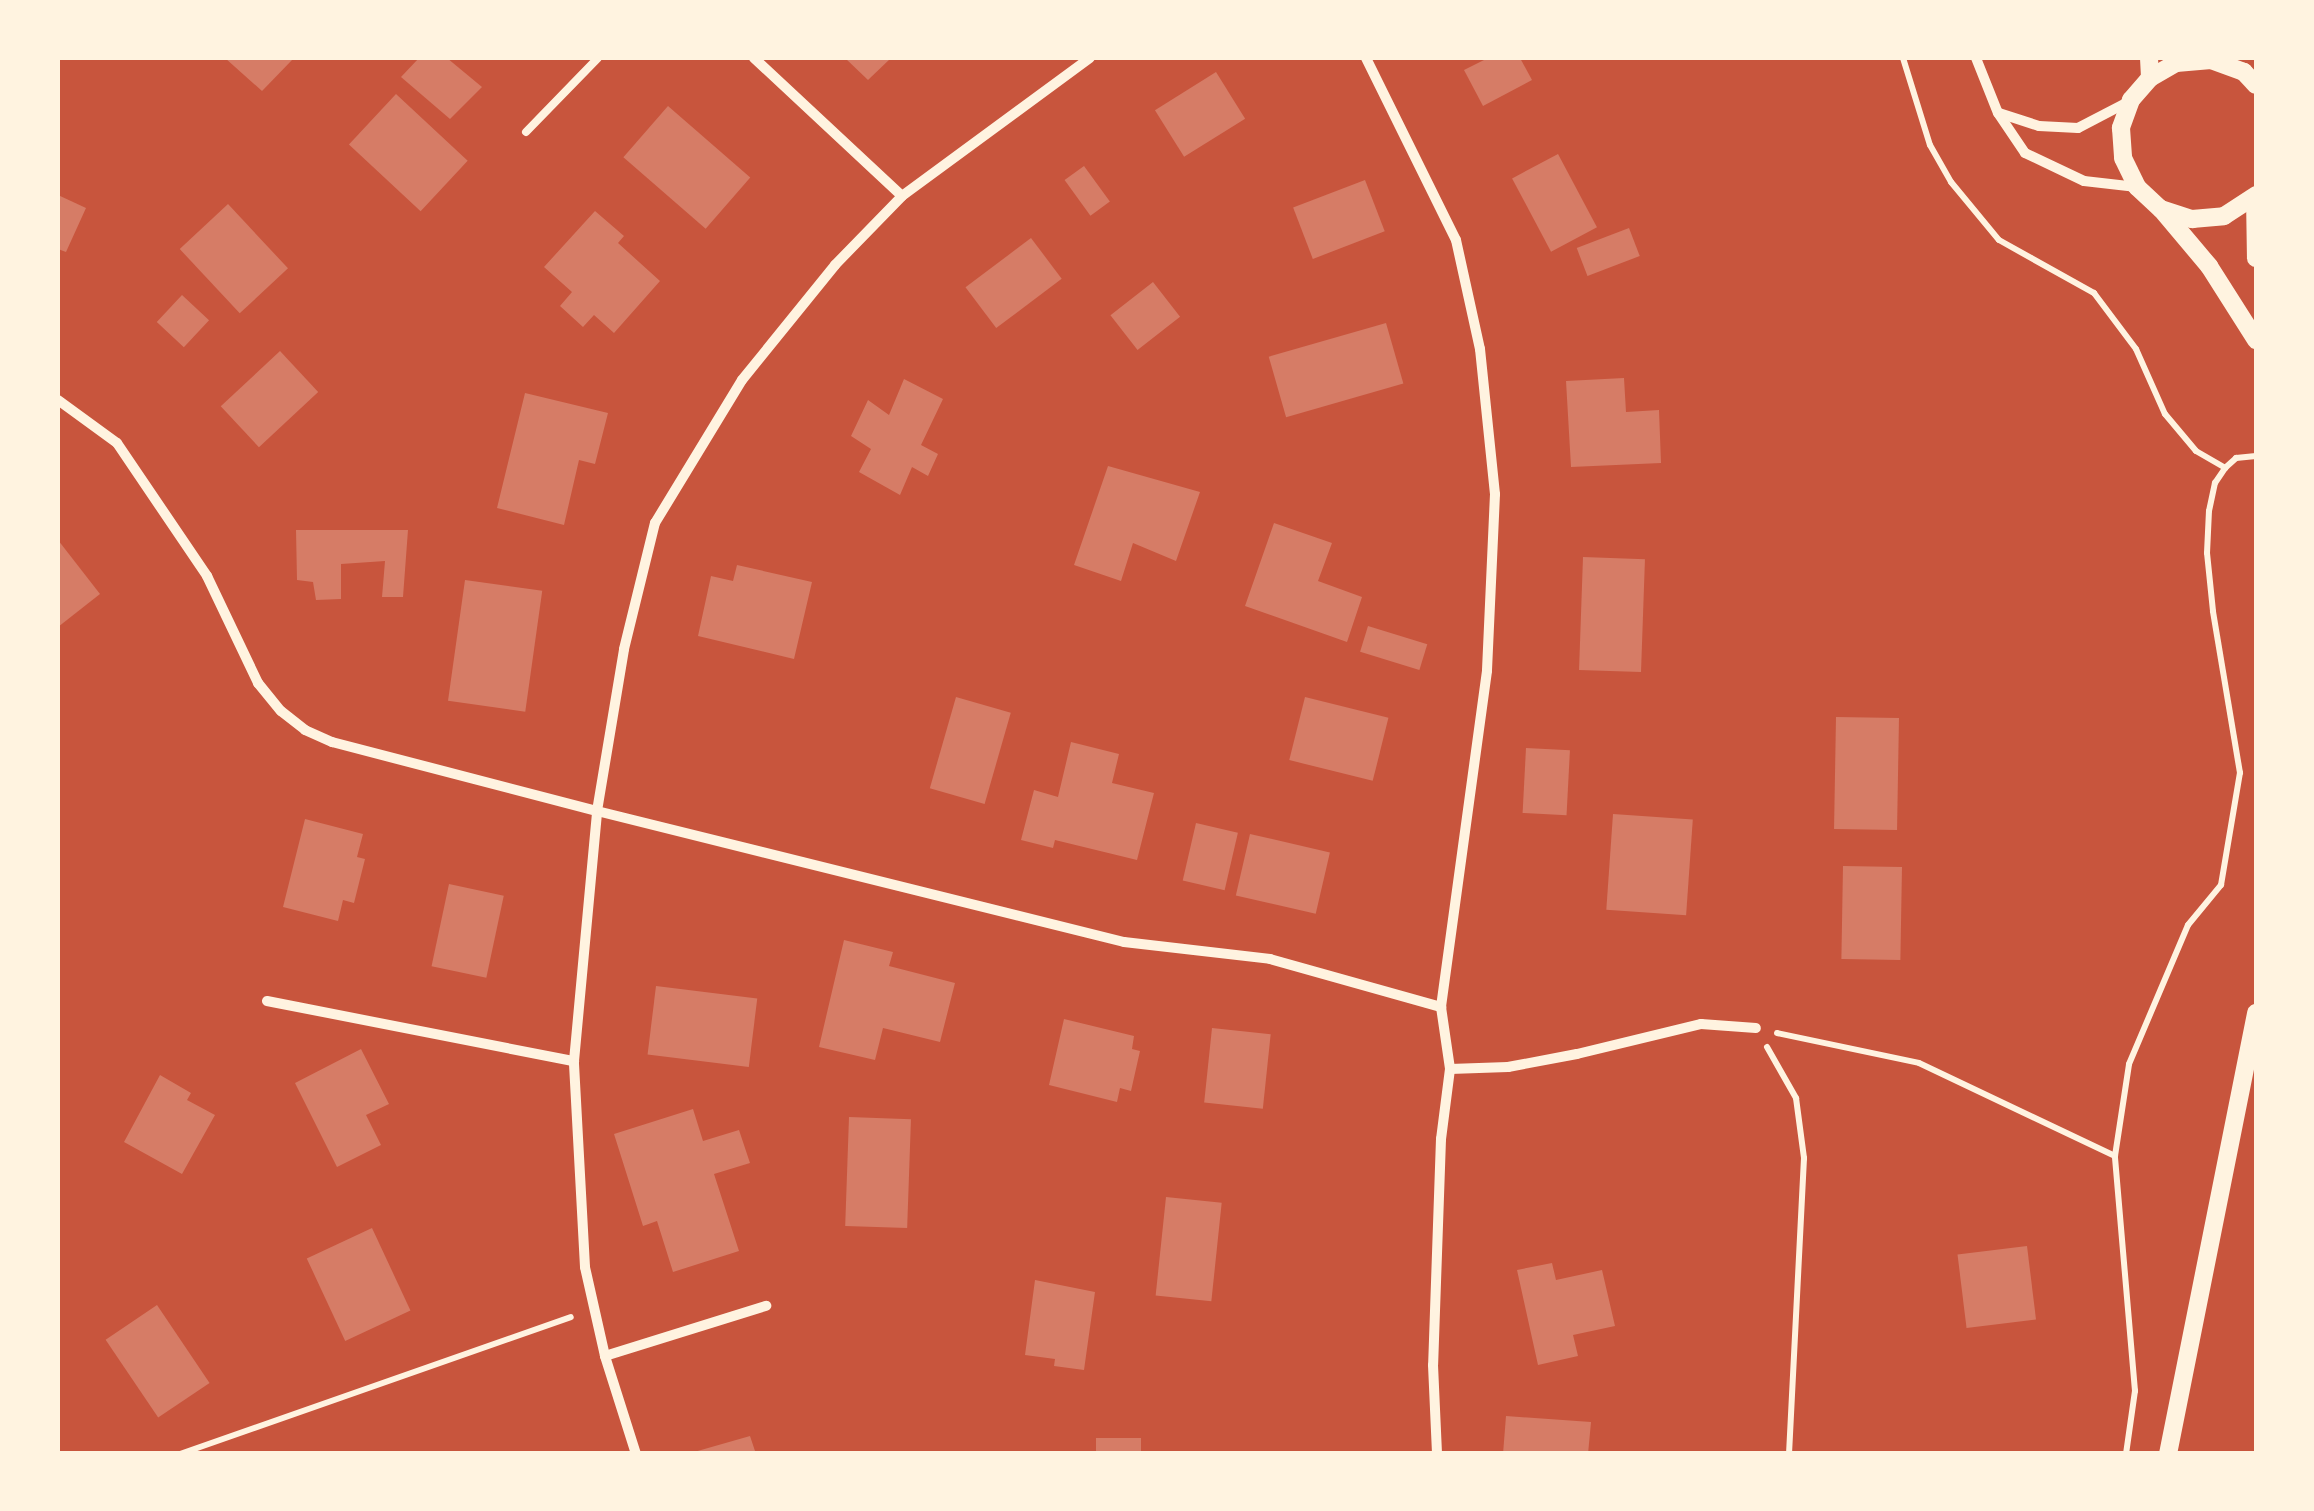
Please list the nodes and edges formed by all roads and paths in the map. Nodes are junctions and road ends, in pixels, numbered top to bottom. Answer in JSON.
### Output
{"nodes":[{"id":1,"x":598,"y":58,"type":"edge"},
{"id":2,"x":754,"y":58,"type":"edge"},
{"id":3,"x":1090,"y":58,"type":"edge"},
{"id":4,"x":1366,"y":58,"type":"edge"},
{"id":5,"x":1903,"y":58,"type":"edge"},
{"id":6,"x":1976,"y":58,"type":"edge"},
{"id":7,"x":2149,"y":58,"type":"edge"},
{"id":8,"x":2245,"y":72,"type":"edge"},
{"id":9,"x":2150,"y":78,"type":"junction"},
{"id":10,"x":2131,"y":100,"type":"junction"},
{"id":11,"x":1998,"y":113,"type":"junction"},
{"id":12,"x":526,"y":132,"type":"dead end"},
{"id":13,"x":2137,"y":187,"type":"junction"},
{"id":14,"x":902,"y":196,"type":"junction"},
{"id":15,"x":2256,"y":196,"type":"edge"},
{"id":16,"x":2161,"y":209,"type":"junction"},
{"id":17,"x":2256,"y":258,"type":"edge"},
{"id":18,"x":2256,"y":340,"type":"edge"},
{"id":19,"x":58,"y":400,"type":"edge"},
{"id":20,"x":2256,"y":456,"type":"edge"},
{"id":21,"x":2225,"y":468,"type":"junction"},
{"id":22,"x":597,"y":811,"type":"junction"},
{"id":23,"x":267,"y":1001,"type":"dead end"},
{"id":24,"x":1442,"y":1007,"type":"junction"},
{"id":25,"x":2256,"y":1013,"type":"edge"},
{"id":26,"x":1756,"y":1028,"type":"junction"},
{"id":27,"x":574,"y":1061,"type":"junction"},
{"id":28,"x":1450,"y":1069,"type":"junction"},
{"id":29,"x":2116,"y":1156,"type":"junction"},
{"id":30,"x":766,"y":1306,"type":"dead end"},
{"id":31,"x":594,"y":1308,"type":"junction"},
{"id":32,"x":606,"y":1356,"type":"junction"},
{"id":33,"x":180,"y":1454,"type":"edge"},
{"id":34,"x":636,"y":1454,"type":"edge"},
{"id":35,"x":1437,"y":1454,"type":"edge"},
{"id":36,"x":1788,"y":1454,"type":"edge"},
{"id":37,"x":2126,"y":1454,"type":"edge"},
{"id":38,"x":2168,"y":1454,"type":"edge"}],
"edges":[{"from":1,"to":12,"type":"lane"},
{"from":2,"to":14,"type":"street"},
{"from":3,"to":14,"type":"street"},
{"from":4,"to":24,"type":"street"},
{"from":5,"to":21,"type":"path"},
{"from":6,"to":11,"type":"street"},
{"from":7,"to":9,"type":"street"},
{"from":8,"to":9,"type":"street"},
{"from":9,"to":10,"type":"street"},
{"from":10,"to":11,"type":"street"},
{"from":10,"to":13,"type":"street"},
{"from":11,"to":13,"type":"street"},
{"from":13,"to":16,"type":"street"},
{"from":14,"to":22,"type":"street"},
{"from":15,"to":16,"type":"street"},
{"from":15,"to":17,"type":"street"},
{"from":16,"to":18,"type":"street"},
{"from":19,"to":22,"type":"street"},
{"from":20,"to":21,"type":"path"},
{"from":21,"to":29,"type":"path"},
{"from":22,"to":24,"type":"street"},
{"from":22,"to":27,"type":"street"},
{"from":23,"to":27,"type":"street"},
{"from":24,"to":28,"type":"street"},
{"from":25,"to":38,"type":"street"},
{"from":26,"to":28,"type":"street"},
{"from":26,"to":29,"type":"path"},
{"from":26,"to":36,"type":"path"},
{"from":27,"to":31,"type":"street"},
{"from":28,"to":35,"type":"street"},
{"from":29,"to":37,"type":"path"},
{"from":30,"to":32,"type":"street"},
{"from":31,"to":32,"type":"street"},
{"from":31,"to":33,"type":"path"},
{"from":32,"to":34,"type":"street"}]}
